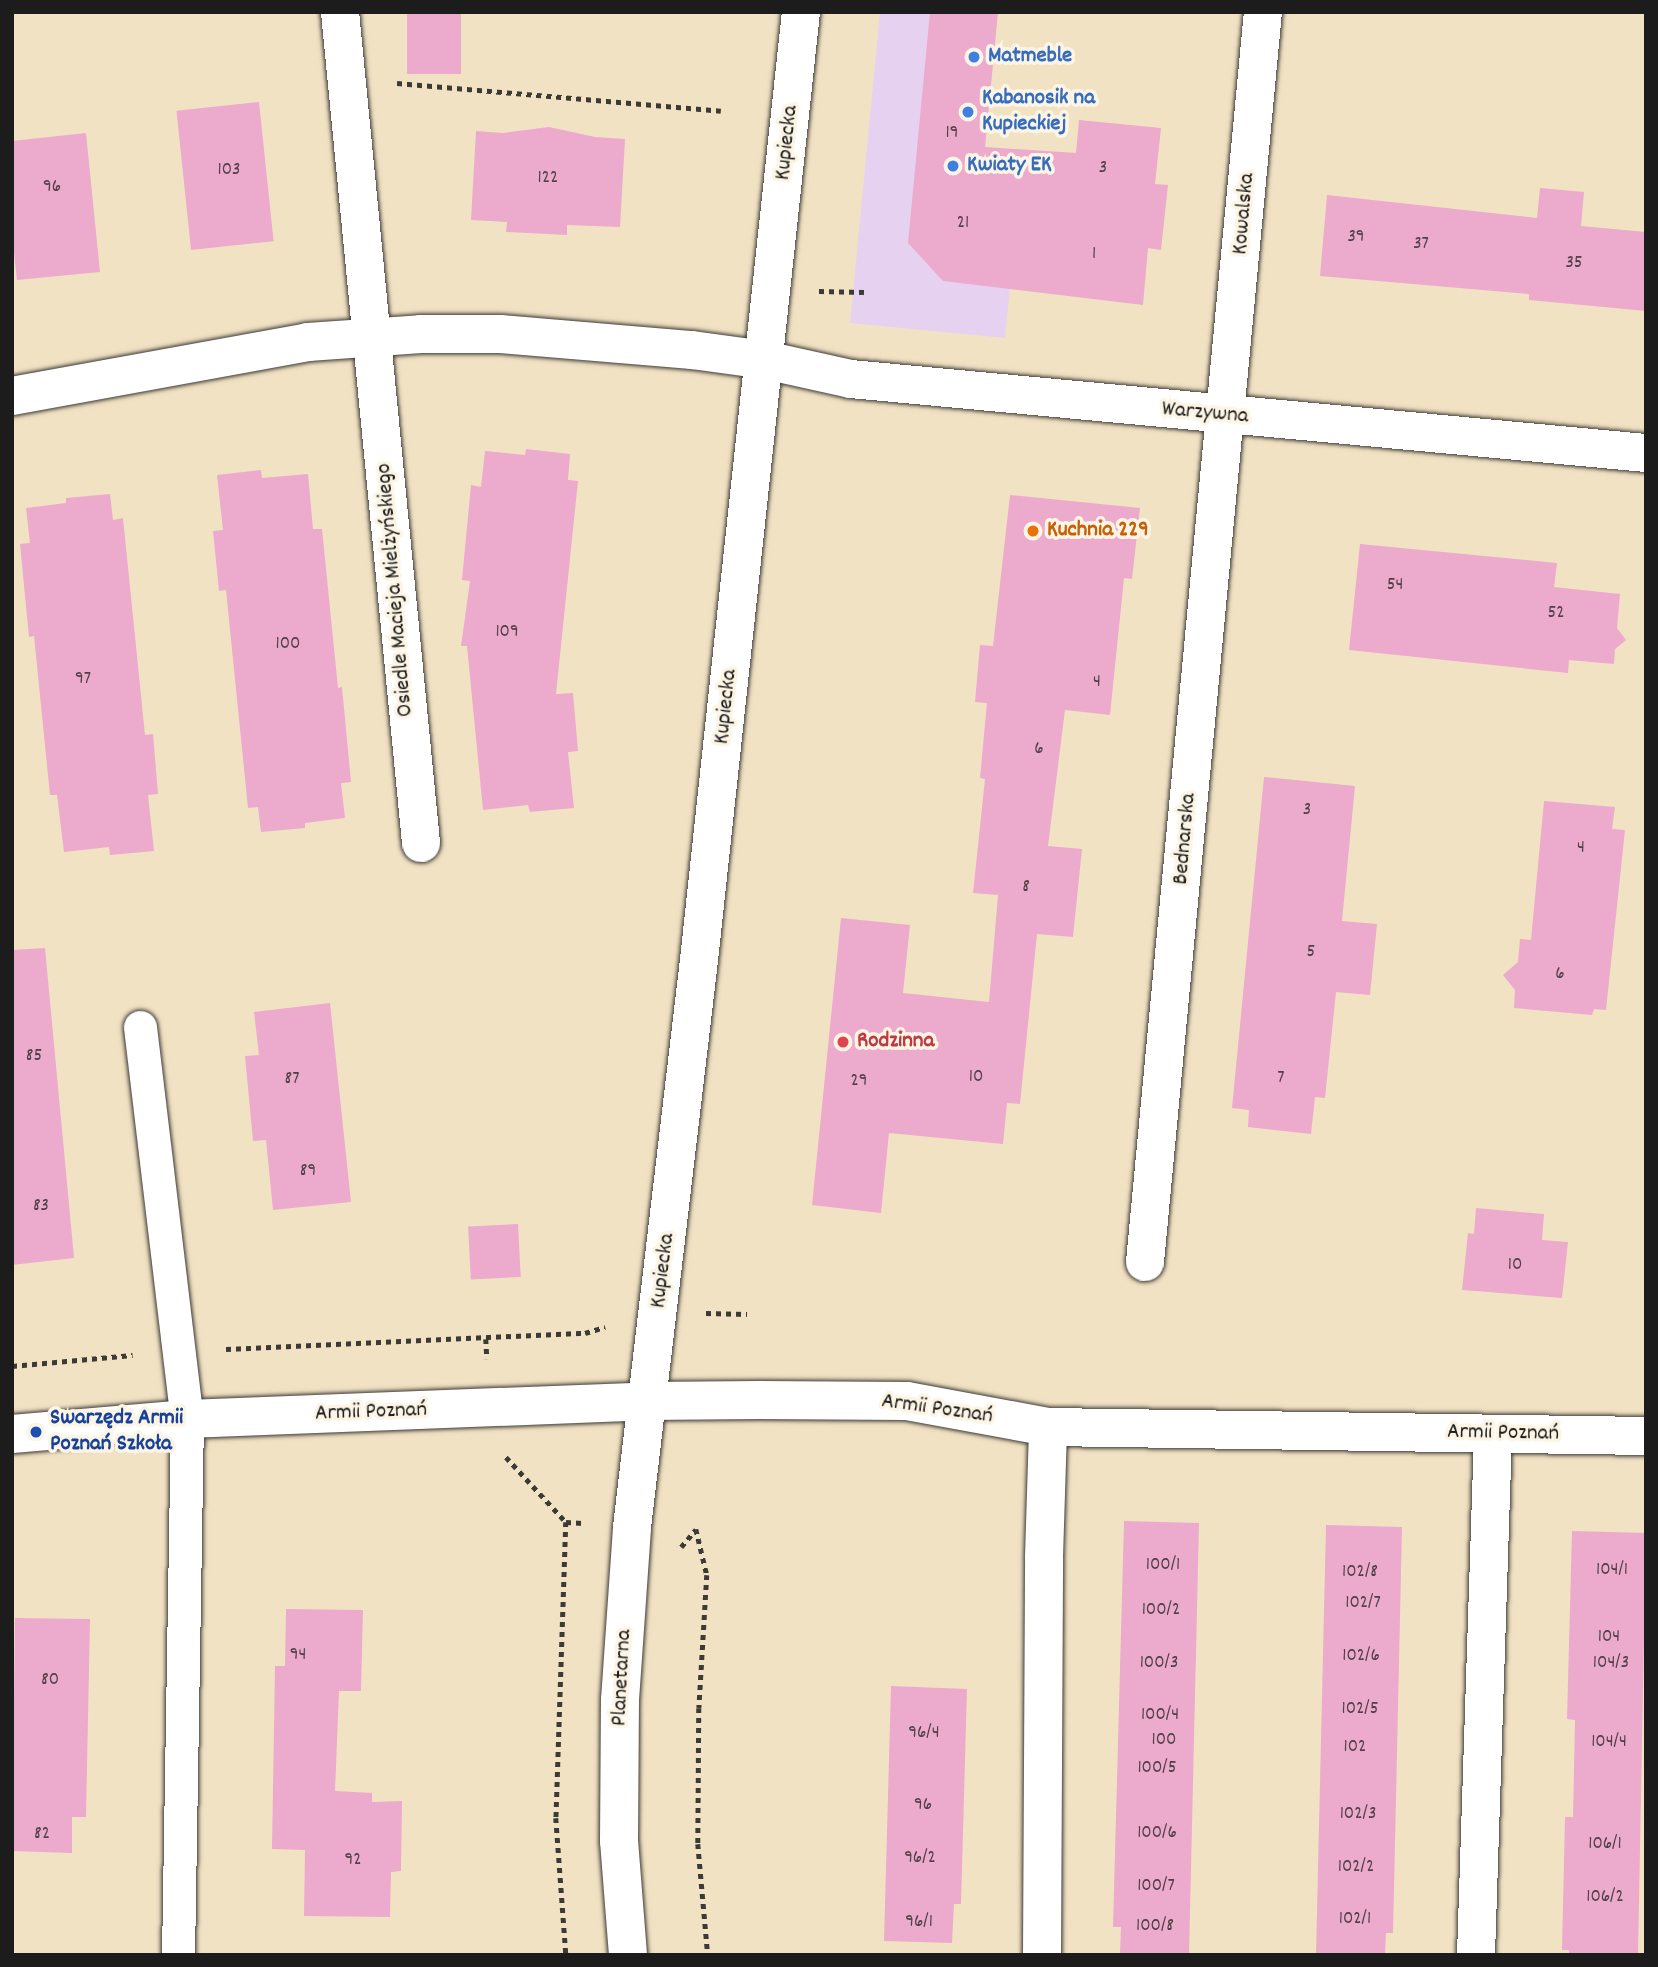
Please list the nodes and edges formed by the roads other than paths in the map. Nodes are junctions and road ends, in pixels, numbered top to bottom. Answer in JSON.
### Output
{"nodes":[{"id":1,"x":340,"y":12,"type":"edge"},
{"id":2,"x":801,"y":12,"type":"edge"},
{"id":3,"x":1263,"y":12,"type":"edge"},
{"id":4,"x":372,"y":337,"type":"junction"},
{"id":5,"x":765,"y":360,"type":"junction"},
{"id":6,"x":12,"y":396,"type":"edge"},
{"id":7,"x":1226,"y":416,"type":"junction"},
{"id":8,"x":1646,"y":453,"type":"edge"},
{"id":9,"x":421,"y":843,"type":"dead end"},
{"id":10,"x":140,"y":1027,"type":"dead end"},
{"id":11,"x":1145,"y":1262,"type":"dead end"},
{"id":12,"x":646,"y":1401,"type":"junction"},
{"id":13,"x":187,"y":1419,"type":"junction"},
{"id":14,"x":1048,"y":1427,"type":"junction"},
{"id":15,"x":12,"y":1434,"type":"edge"},
{"id":16,"x":1493,"y":1434,"type":"junction"},
{"id":17,"x":1646,"y":1436,"type":"edge"},
{"id":18,"x":178,"y":1955,"type":"edge"},
{"id":19,"x":628,"y":1955,"type":"edge"},
{"id":20,"x":1042,"y":1955,"type":"edge"},
{"id":21,"x":1476,"y":1955,"type":"edge"}],
"edges":[{"from":1,"to":4,"type":"street","name":"Osiedle Macieja Mielżyńskiego"},
{"from":2,"to":5,"type":"street","name":"Kupiecka"},
{"from":3,"to":7,"type":"street","name":"Kowalska"},
{"from":4,"to":5,"type":"street"},
{"from":4,"to":6,"type":"street"},
{"from":4,"to":9,"type":"street","name":"Osiedle Macieja Mielżyńskiego"},
{"from":5,"to":7,"type":"street","name":"Warzywna"},
{"from":5,"to":12,"type":"street","name":"Kupiecka"},
{"from":7,"to":8,"type":"street","name":"Warzywna"},
{"from":7,"to":11,"type":"street","name":"Bednarska"},
{"from":10,"to":13,"type":"lane"},
{"from":12,"to":13,"type":"street","name":"Armii Poznań"},
{"from":12,"to":14,"type":"street","name":"Armii Poznań"},
{"from":12,"to":19,"type":"street","name":"Planetarna"},
{"from":13,"to":15,"type":"street","name":"Armii Poznań"},
{"from":13,"to":18,"type":"lane"},
{"from":14,"to":16,"type":"street","name":"Armii Poznań"},
{"from":14,"to":20,"type":"street"},
{"from":16,"to":17,"type":"street","name":"Armii Poznań"},
{"from":16,"to":21,"type":"street"}]}
